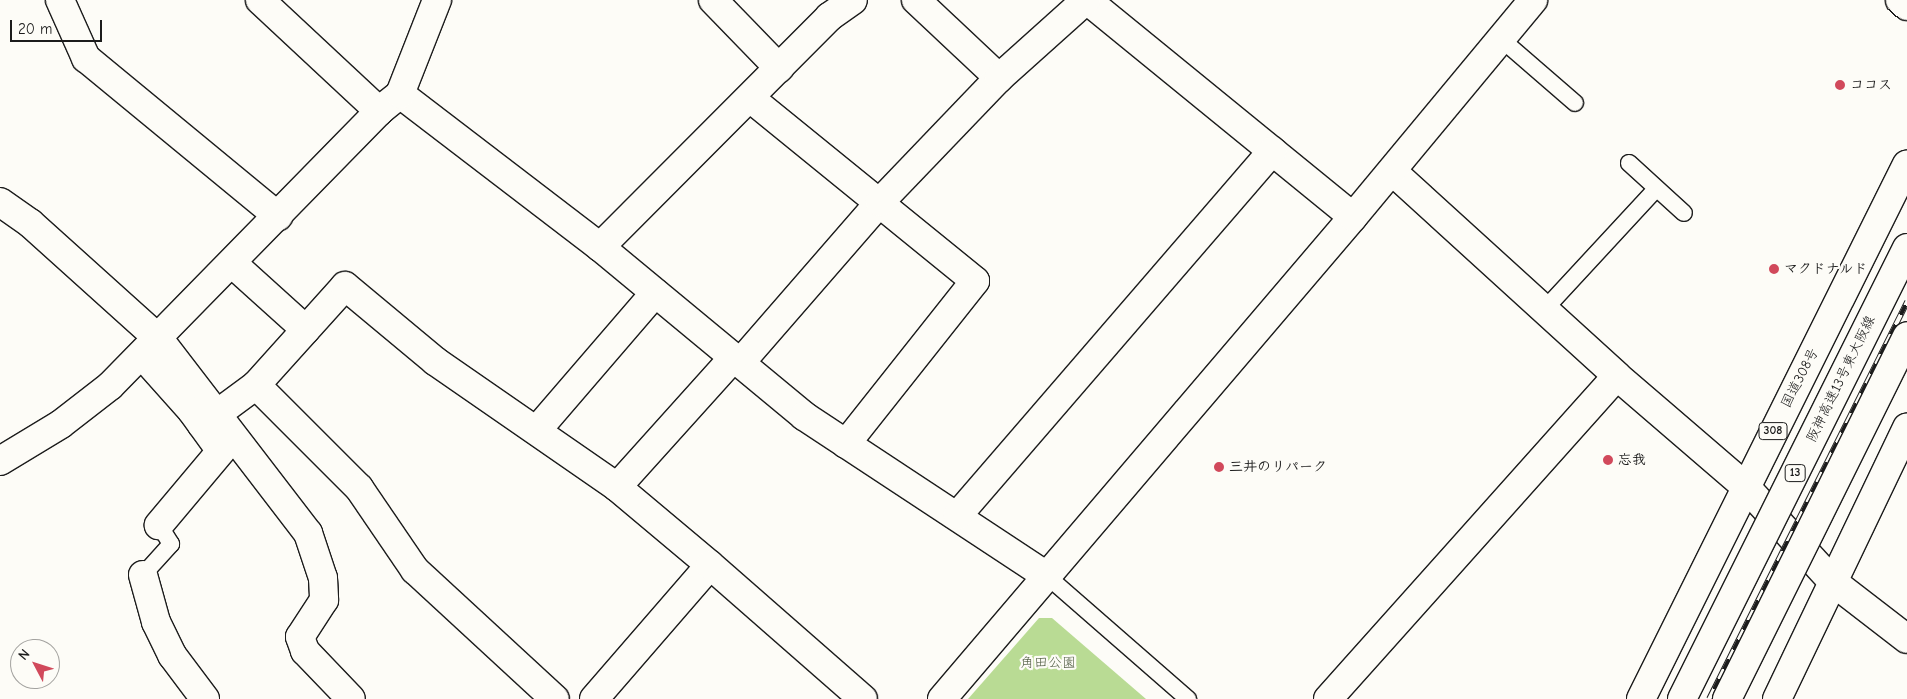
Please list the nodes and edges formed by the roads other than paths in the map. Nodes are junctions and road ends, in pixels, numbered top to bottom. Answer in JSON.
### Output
{"nodes":[{"id":1,"x":60,"y":0,"type":"edge"},
{"id":2,"x":260,"y":0,"type":"edge"},
{"id":3,"x":437,"y":0,"type":"edge"},
{"id":4,"x":713,"y":0,"type":"edge"},
{"id":5,"x":853,"y":0,"type":"edge"},
{"id":6,"x":916,"y":0,"type":"edge"},
{"id":7,"x":1087,"y":0,"type":"edge"},
{"id":8,"x":1533,"y":0,"type":"edge"},
{"id":9,"x":1900,"y":0,"type":"edge"},
{"id":10,"x":1907,"y":6,"type":"edge"},
{"id":11,"x":1500,"y":38,"type":"junction"},
{"id":12,"x":779,"y":68,"type":"junction"},
{"id":13,"x":999,"y":78,"type":"junction"},
{"id":14,"x":400,"y":94,"type":"junction"},
{"id":15,"x":750,"y":98,"type":"junction"},
{"id":16,"x":1575,"y":103,"type":"dead end"},
{"id":17,"x":379,"y":111,"type":"junction"},
{"id":18,"x":1272,"y":151,"type":"junction"},
{"id":19,"x":1629,"y":163,"type":"dead end"},
{"id":20,"x":1907,"y":164,"type":"edge"},
{"id":21,"x":1392,"y":171,"type":"junction"},
{"id":22,"x":1656,"y":189,"type":"junction"},
{"id":23,"x":0,"y":202,"type":"edge"},
{"id":24,"x":880,"y":202,"type":"junction"},
{"id":25,"x":1684,"y":213,"type":"dead end"},
{"id":26,"x":278,"y":216,"type":"junction"},
{"id":27,"x":1354,"y":217,"type":"junction"},
{"id":28,"x":600,"y":247,"type":"junction"},
{"id":29,"x":1907,"y":248,"type":"edge"},
{"id":30,"x":232,"y":264,"type":"junction"},
{"id":31,"x":655,"y":293,"type":"junction"},
{"id":32,"x":1544,"y":310,"type":"junction"},
{"id":33,"x":306,"y":330,"type":"junction"},
{"id":34,"x":1907,"y":336,"type":"edge"},
{"id":35,"x":150,"y":347,"type":"junction"},
{"id":36,"x":736,"y":361,"type":"junction"},
{"id":37,"x":1617,"y":376,"type":"junction"},
{"id":38,"x":256,"y":385,"type":"junction"},
{"id":39,"x":210,"y":420,"type":"junction"},
{"id":40,"x":1907,"y":428,"type":"edge"},
{"id":41,"x":537,"y":430,"type":"junction"},
{"id":42,"x":846,"y":444,"type":"junction"},
{"id":43,"x":0,"y":461,"type":"edge"},
{"id":44,"x":617,"y":487,"type":"junction"},
{"id":45,"x":1746,"y":487,"type":"junction"},
{"id":46,"x":958,"y":515,"type":"junction"},
{"id":47,"x":159,"y":525,"type":"joint"},
{"id":48,"x":710,"y":565,"type":"junction"},
{"id":49,"x":143,"y":575,"type":"joint"},
{"id":50,"x":1047,"y":576,"type":"junction"},
{"id":51,"x":1833,"y":582,"type":"junction"},
{"id":52,"x":1907,"y":639,"type":"edge"},
{"id":53,"x":205,"y":699,"type":"edge"},
{"id":54,"x":351,"y":699,"type":"edge"},
{"id":55,"x":555,"y":699,"type":"edge"},
{"id":56,"x":594,"y":699,"type":"edge"},
{"id":57,"x":863,"y":699,"type":"edge"},
{"id":58,"x":942,"y":699,"type":"edge"},
{"id":59,"x":1188,"y":699,"type":"edge"},
{"id":60,"x":1328,"y":699,"type":"edge"},
{"id":61,"x":1641,"y":699,"type":"edge"},
{"id":62,"x":1682,"y":699,"type":"edge"},
{"id":63,"x":1727,"y":699,"type":"edge"},
{"id":64,"x":1777,"y":699,"type":"edge"}],
"edges":[{"from":1,"to":26,"type":"main road"},
{"from":2,"to":17,"type":"main road"},
{"from":3,"to":14,"type":"main road"},
{"from":4,"to":12,"type":"main road"},
{"from":5,"to":12,"type":"main road"},
{"from":6,"to":13,"type":"main road"},
{"from":7,"to":13,"type":"main road"},
{"from":7,"to":18,"type":"main road"},
{"from":8,"to":11,"type":"main road"},
{"from":9,"to":10,"type":"main road"},
{"from":11,"to":16,"type":"lane"},
{"from":11,"to":21,"type":"main road"},
{"from":12,"to":15,"type":"main road"},
{"from":13,"to":24,"type":"main road"},
{"from":14,"to":17,"type":"main road"},
{"from":14,"to":28,"type":"main road"},
{"from":15,"to":24,"type":"main road"},
{"from":15,"to":28,"type":"main road"},
{"from":17,"to":26,"type":"main road"},
{"from":18,"to":27,"type":"main road"},
{"from":18,"to":46,"type":"main road"},
{"from":19,"to":22,"type":"lane"},
{"from":20,"to":45,"type":"main road","name":"国道308号","number":"308"},
{"from":21,"to":27,"type":"main road"},
{"from":21,"to":32,"type":"main road"},
{"from":22,"to":25,"type":"lane"},
{"from":22,"to":32,"type":"lane"},
{"from":23,"to":35,"type":"main road"},
{"from":24,"to":36,"type":"main road"},
{"from":24,"to":42,"type":"main road"},
{"from":26,"to":30,"type":"main road"},
{"from":27,"to":50,"type":"main road"},
{"from":28,"to":31,"type":"main road"},
{"from":29,"to":62,"type":"main road","name":"阪神高速13号東大阪線","number":"13","bridge":true},
{"from":30,"to":33,"type":"main road"},
{"from":30,"to":35,"type":"main road"},
{"from":31,"to":36,"type":"main road"},
{"from":31,"to":41,"type":"main road"},
{"from":32,"to":37,"type":"main road"},
{"from":33,"to":38,"type":"main road"},
{"from":33,"to":41,"type":"main road"},
{"from":34,"to":63,"type":"main road","bridge":true},
{"from":35,"to":39,"type":"main road"},
{"from":35,"to":43,"type":"main road"},
{"from":36,"to":42,"type":"main road"},
{"from":36,"to":44,"type":"main road"},
{"from":37,"to":45,"type":"main road"},
{"from":37,"to":60,"type":"main road"},
{"from":38,"to":39,"type":"main road"},
{"from":38,"to":55,"type":"main road"},
{"from":39,"to":47,"type":"main road"},
{"from":39,"to":54,"type":"main road"},
{"from":40,"to":51,"type":"main road"},
{"from":41,"to":44,"type":"main road"},
{"from":42,"to":46,"type":"main road"},
{"from":44,"to":48,"type":"main road"},
{"from":45,"to":51,"type":"main road"},
{"from":45,"to":61,"type":"main road","name":"国道308号","number":"308"},
{"from":46,"to":50,"type":"main road"},
{"from":47,"to":49,"type":"lane"},
{"from":48,"to":56,"type":"main road"},
{"from":48,"to":57,"type":"main road"},
{"from":49,"to":53,"type":"main road"},
{"from":50,"to":58,"type":"main road"},
{"from":50,"to":59,"type":"lane"},
{"from":51,"to":52,"type":"main road"},
{"from":51,"to":64,"type":"main road"}]}
